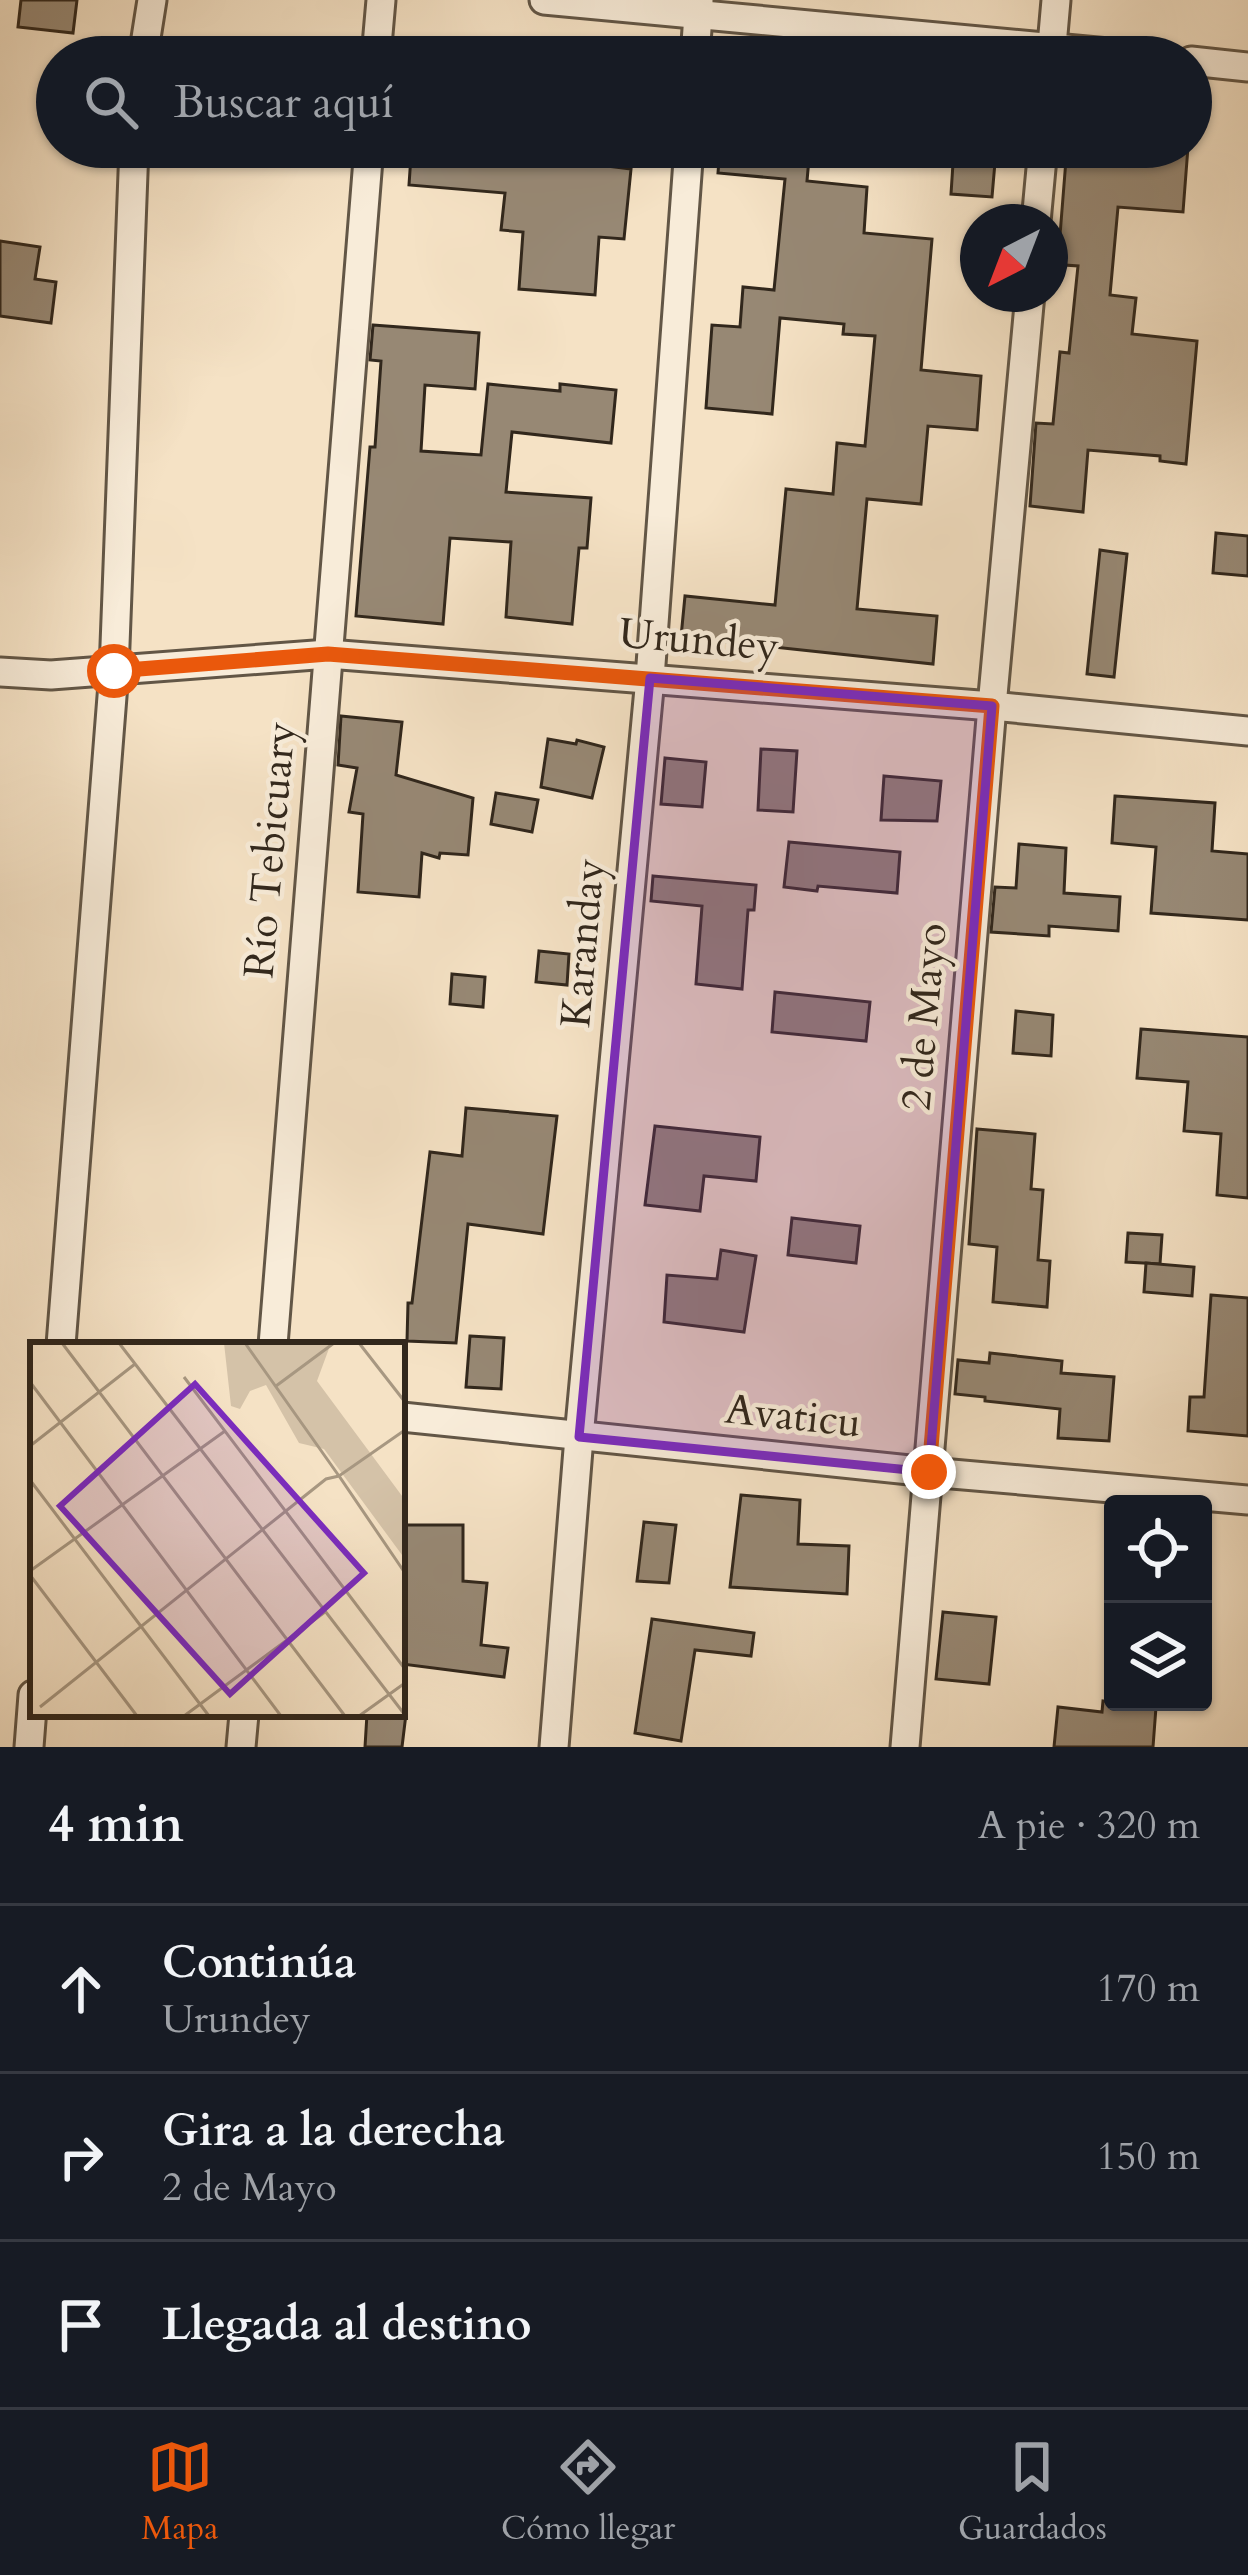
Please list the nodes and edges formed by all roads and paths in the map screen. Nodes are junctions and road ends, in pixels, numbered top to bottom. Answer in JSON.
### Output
{"nodes":[{"id":1,"x":152,"y":0,"type":"edge"},
{"id":2,"x":381,"y":0,"type":"edge"},
{"id":3,"x":544,"y":0,"type":"edge"},
{"id":4,"x":1056,"y":0,"type":"edge"},
{"id":5,"x":699,"y":8,"type":"edge"},
{"id":6,"x":146,"y":36,"type":"edge"},
{"id":7,"x":378,"y":36,"type":"edge"},
{"id":8,"x":924,"y":36,"type":"edge"},
{"id":9,"x":1053,"y":36,"type":"edge"},
{"id":10,"x":1212,"y":63,"type":"edge"},
{"id":11,"x":1248,"y":67,"type":"edge"},
{"id":12,"x":133,"y":168,"type":"edge"},
{"id":13,"x":367,"y":168,"type":"edge"},
{"id":14,"x":686,"y":168,"type":"edge"},
{"id":15,"x":1041,"y":168,"type":"edge"},
{"id":16,"x":1038,"y":204,"type":"edge"},
{"id":17,"x":1028,"y":312,"type":"edge"},
{"id":18,"x":328,"y":654,"type":"junction"},
{"id":19,"x":114,"y":671,"type":"junction"},
{"id":20,"x":0,"y":672,"type":"edge"},
{"id":21,"x":650,"y":678,"type":"junction"},
{"id":22,"x":992,"y":706,"type":"junction"},
{"id":23,"x":1248,"y":731,"type":"edge"},
{"id":24,"x":61,"y":1342,"type":"edge"},
{"id":25,"x":273,"y":1342,"type":"edge"},
{"id":26,"x":405,"y":1417,"type":"edge"},
{"id":27,"x":579,"y":1437,"type":"junction"},
{"id":28,"x":929,"y":1472,"type":"junction"},
{"id":29,"x":1248,"y":1500,"type":"edge"},
{"id":30,"x":31,"y":1717,"type":"edge"},
{"id":31,"x":244,"y":1717,"type":"edge"},
{"id":32,"x":29,"y":1747,"type":"edge"},
{"id":33,"x":242,"y":1747,"type":"edge"},
{"id":34,"x":554,"y":1747,"type":"edge"},
{"id":35,"x":905,"y":1747,"type":"edge"}],
"edges":[{"from":1,"to":6,"type":"street"},
{"from":2,"to":7,"type":"street"},
{"from":3,"to":5,"type":"street"},
{"from":4,"to":9,"type":"street"},
{"from":5,"to":8,"type":"street"},
{"from":10,"to":11,"type":"street"},
{"from":12,"to":19,"type":"street"},
{"from":13,"to":18,"type":"street","name":"Río Tebicuary"},
{"from":14,"to":21,"type":"street","name":"Karanday"},
{"from":15,"to":16,"type":"street"},
{"from":17,"to":22,"type":"street","name":"2 de Mayo"},
{"from":18,"to":19,"type":"street","name":"Urundey"},
{"from":18,"to":21,"type":"street","name":"Urundey"},
{"from":18,"to":25,"type":"street","name":"Río Tebicuary"},
{"from":19,"to":20,"type":"street","name":"Urundey"},
{"from":19,"to":24,"type":"street"},
{"from":21,"to":22,"type":"street","name":"Urundey"},
{"from":21,"to":27,"type":"street","name":"Karanday"},
{"from":22,"to":23,"type":"street","name":"Urundey"},
{"from":22,"to":28,"type":"street","name":"2 de Mayo"},
{"from":26,"to":27,"type":"street","name":"Avaticu"},
{"from":27,"to":28,"type":"street","name":"Avaticu"},
{"from":27,"to":34,"type":"street","name":"Karanday"},
{"from":28,"to":29,"type":"street","name":"Avaticu"},
{"from":28,"to":35,"type":"street","name":"2 de Mayo"},
{"from":30,"to":32,"type":"street"},
{"from":31,"to":33,"type":"street"}]}
